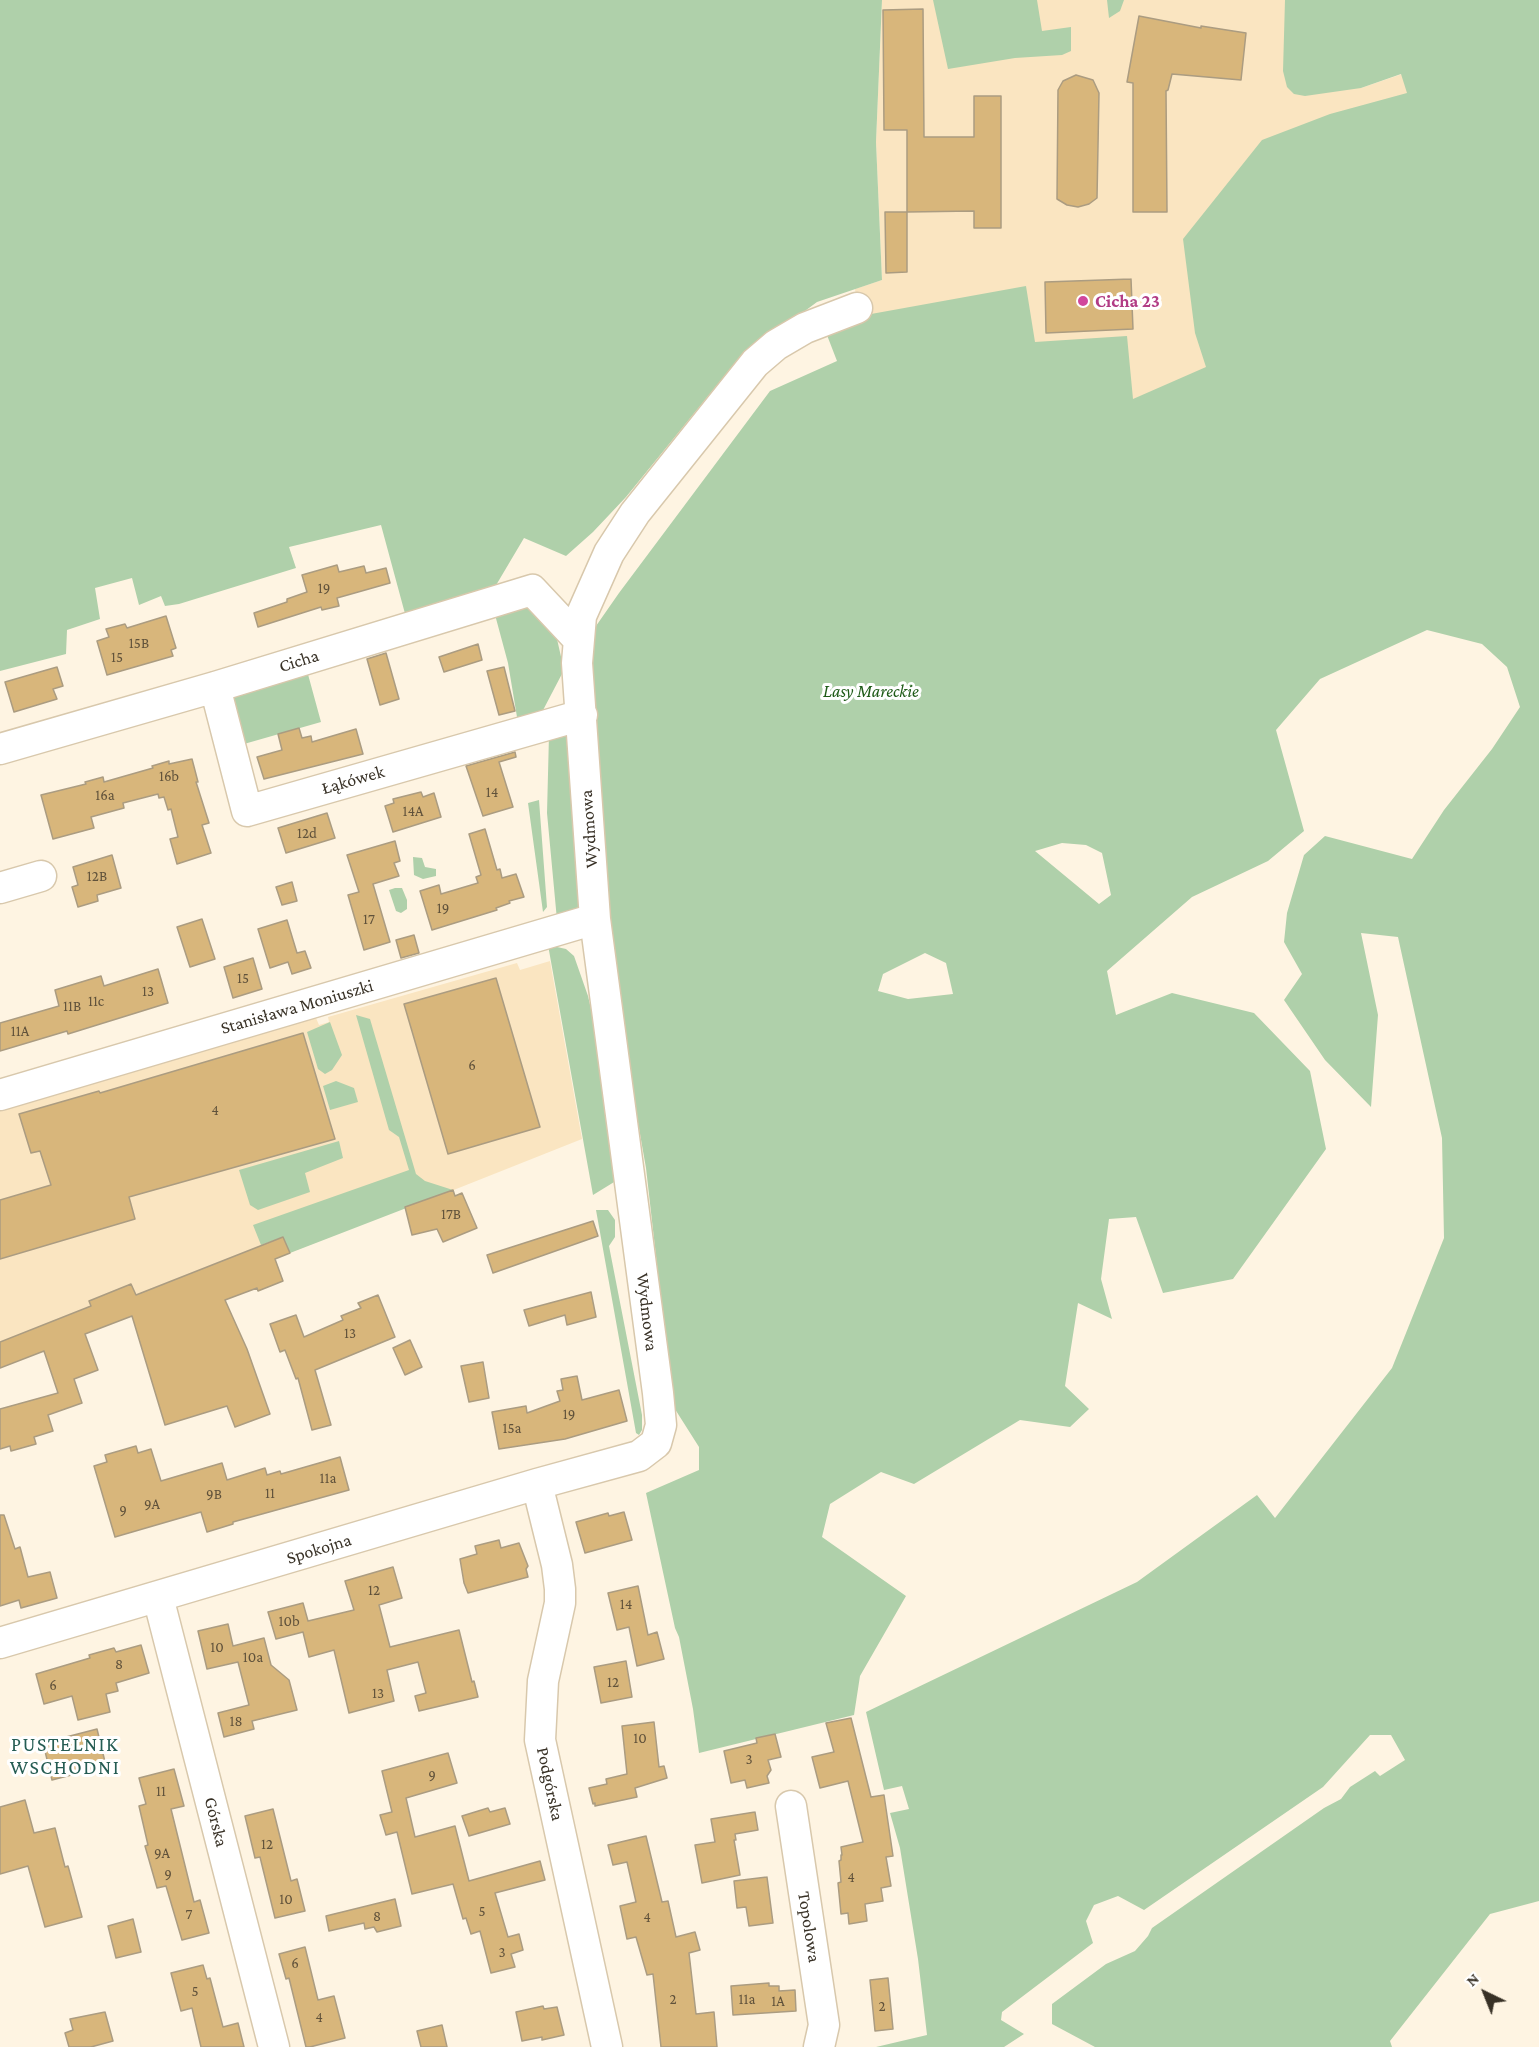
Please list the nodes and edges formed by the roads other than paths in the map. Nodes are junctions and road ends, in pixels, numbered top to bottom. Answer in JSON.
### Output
{"nodes":[{"id":1,"x":857,"y":308,"type":"dead end"},
{"id":2,"x":578,"y":639,"type":"junction"},
{"id":3,"x":215,"y":687,"type":"junction"},
{"id":4,"x":582,"y":715,"type":"junction"},
{"id":5,"x":0,"y":749,"type":"edge"},
{"id":6,"x":41,"y":876,"type":"dead end"},
{"id":7,"x":0,"y":888,"type":"edge"},
{"id":8,"x":595,"y":919,"type":"junction"},
{"id":9,"x":0,"y":1095,"type":"edge"},
{"id":10,"x":639,"y":1456,"type":"joint"},
{"id":11,"x":537,"y":1484,"type":"junction"},
{"id":12,"x":158,"y":1597,"type":"junction"},
{"id":13,"x":0,"y":1643,"type":"edge"},
{"id":14,"x":790,"y":1806,"type":"dead end"},
{"id":15,"x":274,"y":2047,"type":"edge"},
{"id":16,"x":607,"y":2047,"type":"edge"},
{"id":17,"x":819,"y":2047,"type":"edge"}],
"edges":[{"from":1,"to":2,"type":"street","name":"Wydmowa"},
{"from":2,"to":3,"type":"street","name":"Cicha"},
{"from":2,"to":4,"type":"street","name":"Wydmowa"},
{"from":3,"to":4,"type":"street","name":"Łąkówek"},
{"from":3,"to":5,"type":"street","name":"Cicha"},
{"from":4,"to":8,"type":"street","name":"Wydmowa"},
{"from":6,"to":7,"type":"street"},
{"from":8,"to":9,"type":"street","name":"Stanisława Moniuszki"},
{"from":8,"to":10,"type":"street","name":"Wydmowa"},
{"from":10,"to":11,"type":"street","name":"Spokojna"},
{"from":11,"to":12,"type":"street","name":"Spokojna"},
{"from":11,"to":16,"type":"street","name":"Podgórska"},
{"from":12,"to":13,"type":"street","name":"Spokojna"},
{"from":12,"to":15,"type":"street","name":"Górska"},
{"from":14,"to":17,"type":"street","name":"Topolowa"}]}
